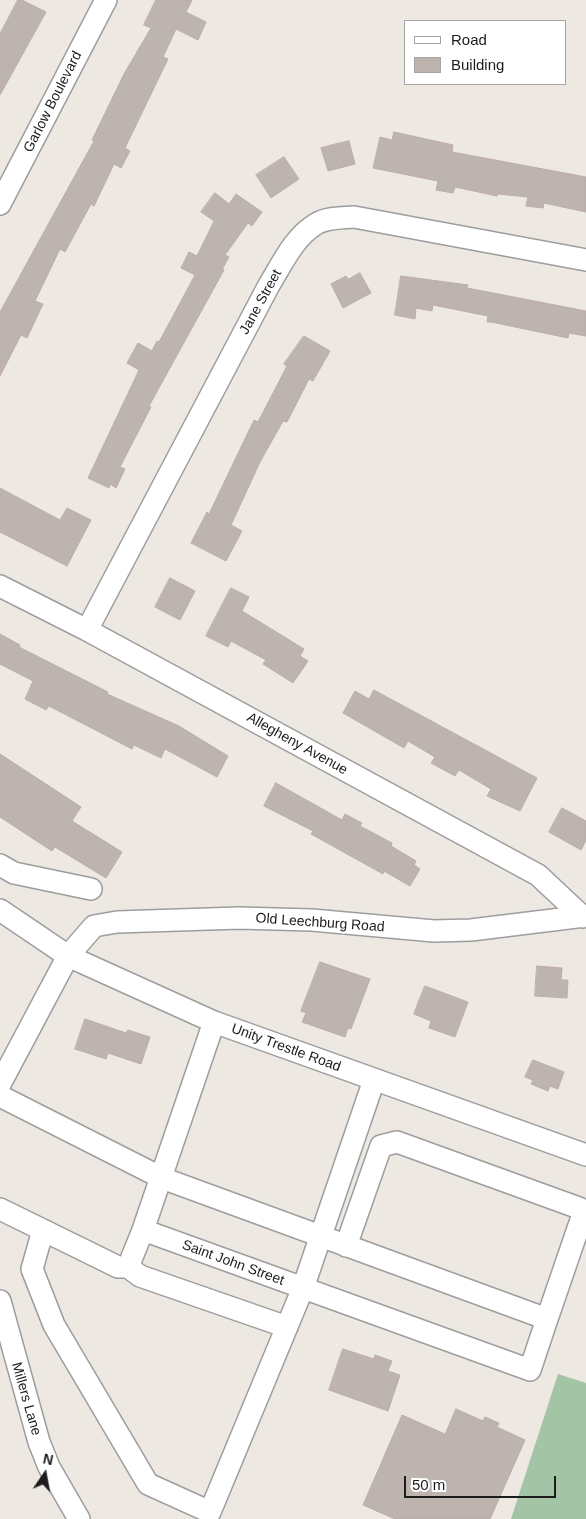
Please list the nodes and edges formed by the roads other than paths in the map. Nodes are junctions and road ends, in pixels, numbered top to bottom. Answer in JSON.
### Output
{"nodes":[{"id":1,"x":106,"y":0,"type":"edge"},
{"id":2,"x":0,"y":204,"type":"edge"},
{"id":3,"x":586,"y":260,"type":"edge"},
{"id":4,"x":0,"y":586,"type":"edge"},
{"id":5,"x":86,"y":630,"type":"junction"},
{"id":6,"x":0,"y":865,"type":"edge"},
{"id":7,"x":91,"y":889,"type":"dead end"},
{"id":8,"x":0,"y":910,"type":"edge"},
{"id":9,"x":585,"y":917,"type":"edge"},
{"id":10,"x":68,"y":956,"type":"junction"},
{"id":11,"x":214,"y":1022,"type":"junction"},
{"id":12,"x":374,"y":1080,"type":"junction"},
{"id":13,"x":0,"y":1084,"type":"edge"},
{"id":14,"x":0,"y":1096,"type":"edge"},
{"id":15,"x":586,"y":1155,"type":"edge"},
{"id":16,"x":162,"y":1178,"type":"junction"},
{"id":17,"x":0,"y":1209,"type":"edge"},
{"id":18,"x":43,"y":1230,"type":"junction"},
{"id":19,"x":143,"y":1230,"type":"junction"},
{"id":20,"x":320,"y":1237,"type":"junction"},
{"id":21,"x":346,"y":1246,"type":"junction"},
{"id":22,"x":128,"y":1267,"type":"junction"},
{"id":23,"x":303,"y":1288,"type":"junction"},
{"id":24,"x":0,"y":1301,"type":"edge"},
{"id":25,"x":547,"y":1319,"type":"junction"},
{"id":26,"x":287,"y":1327,"type":"junction"},
{"id":27,"x":6,"y":1348,"type":"edge"},
{"id":28,"x":79,"y":1519,"type":"edge"}],
"edges":[{"from":1,"to":2,"type":"street","name":"Garlow Boulevard"},
{"from":3,"to":5,"type":"street","name":"Jane Street"},
{"from":4,"to":5,"type":"street","name":"Allegheny Avenue"},
{"from":5,"to":9,"type":"street","name":"Allegheny Avenue"},
{"from":6,"to":7,"type":"street"},
{"from":8,"to":10,"type":"street","name":"Unity Trestle Road"},
{"from":9,"to":10,"type":"street","name":"Old Leechburg Road"},
{"from":10,"to":11,"type":"street","name":"Unity Trestle Road"},
{"from":10,"to":13,"type":"street"},
{"from":11,"to":12,"type":"street","name":"Unity Trestle Road"},
{"from":11,"to":16,"type":"street"},
{"from":12,"to":15,"type":"street","name":"Unity Trestle Road"},
{"from":12,"to":20,"type":"street"},
{"from":14,"to":16,"type":"street"},
{"from":16,"to":19,"type":"street"},
{"from":16,"to":20,"type":"street"},
{"from":17,"to":18,"type":"street"},
{"from":18,"to":22,"type":"street"},
{"from":18,"to":26,"type":"street"},
{"from":19,"to":22,"type":"street"},
{"from":19,"to":23,"type":"street","name":"Saint John Street"},
{"from":20,"to":21,"type":"street"},
{"from":20,"to":23,"type":"street"},
{"from":21,"to":25,"type":"street"},
{"from":21,"to":25,"type":"street"},
{"from":22,"to":26,"type":"street"},
{"from":23,"to":25,"type":"street","name":"Saint John Street"},
{"from":23,"to":26,"type":"street"},
{"from":24,"to":27,"type":"street","name":"Millers Lane"},
{"from":27,"to":28,"type":"street","name":"Millers Lane"}]}
